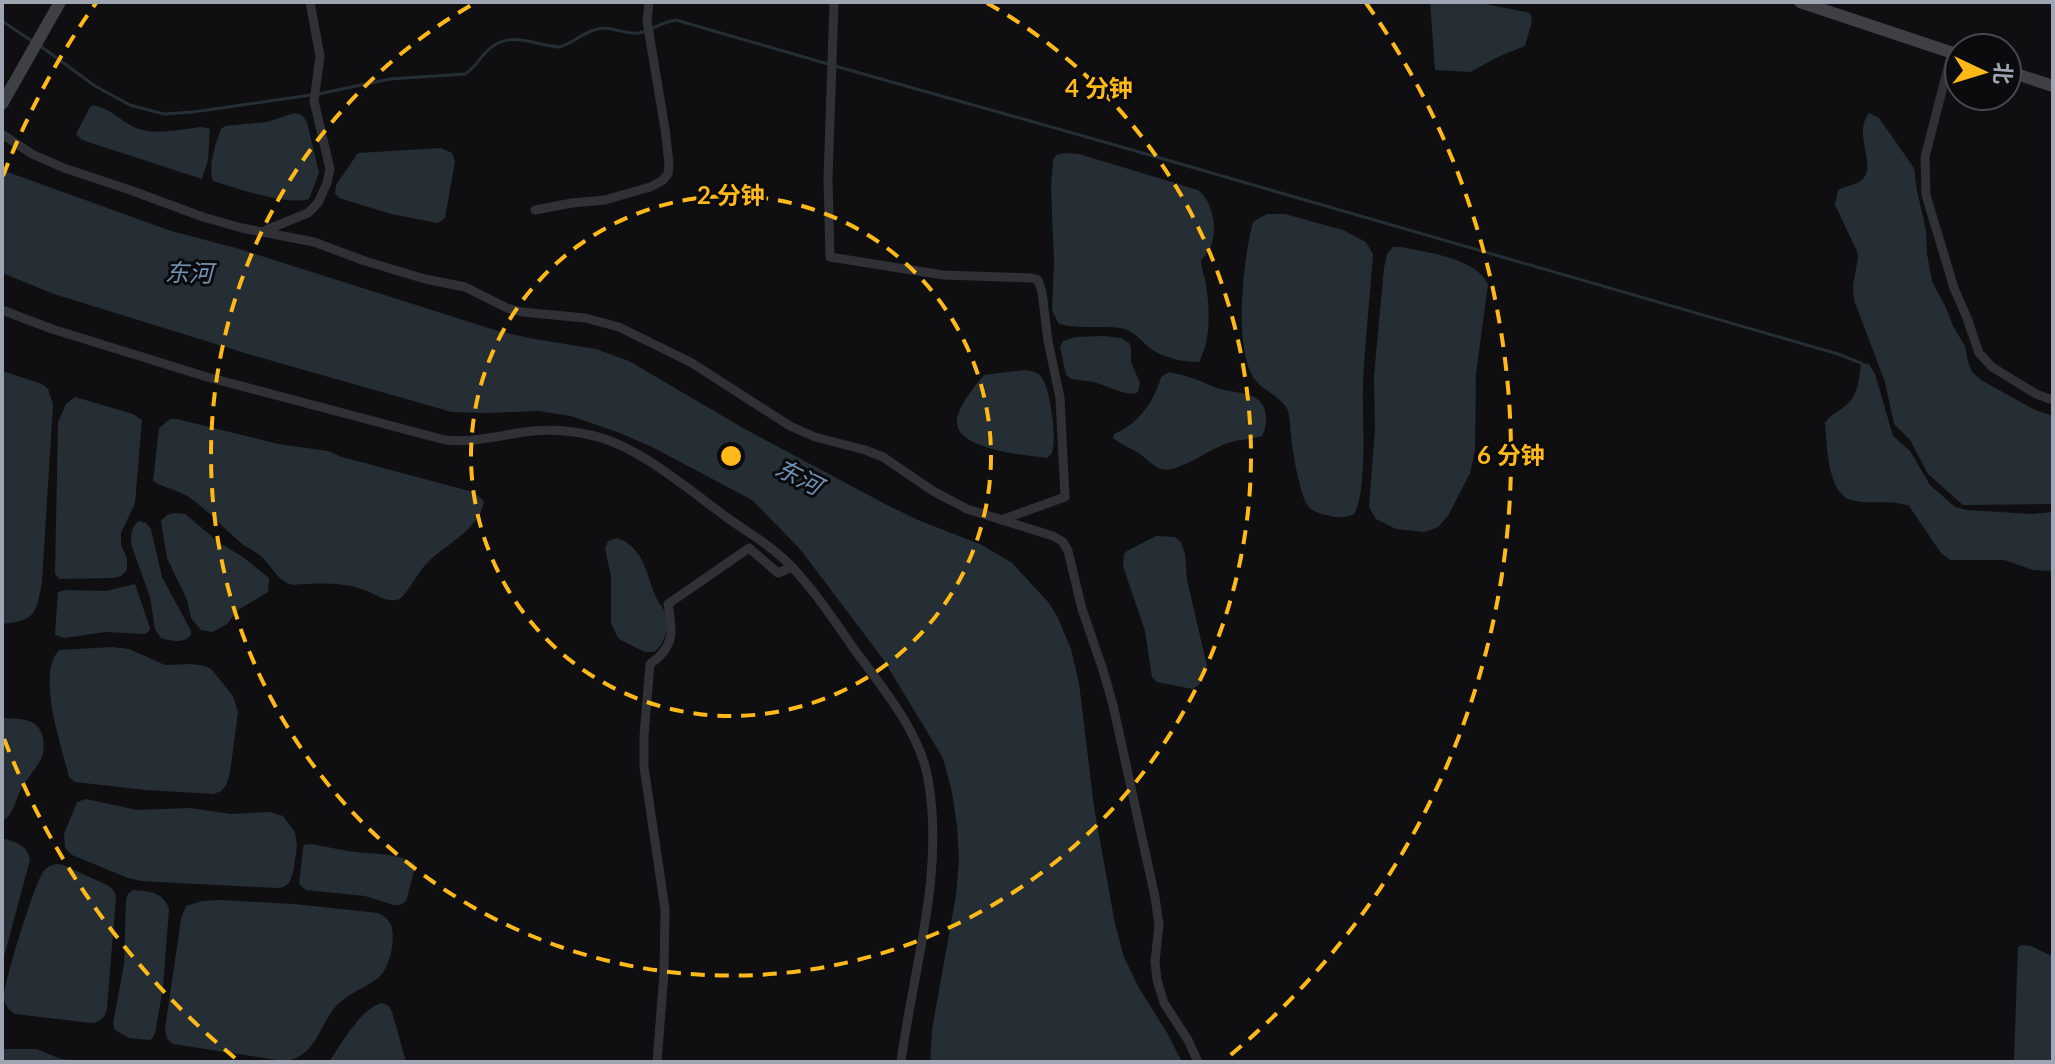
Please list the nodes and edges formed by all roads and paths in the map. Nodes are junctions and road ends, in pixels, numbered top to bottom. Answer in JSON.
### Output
{"nodes":[{"id":1,"x":60,"y":2,"type":"edge"},
{"id":2,"x":310,"y":2,"type":"edge"},
{"id":3,"x":649,"y":2,"type":"edge"},
{"id":4,"x":834,"y":2,"type":"edge"},
{"id":5,"x":1800,"y":2,"type":"edge"},
{"id":6,"x":1943,"y":50,"type":"edge"},
{"id":7,"x":2023,"y":76,"type":"edge"},
{"id":8,"x":2053,"y":86,"type":"edge"},
{"id":9,"x":1943,"y":97,"type":"edge"},
{"id":10,"x":2,"y":104,"type":"edge"},
{"id":11,"x":2,"y":134,"type":"edge"},
{"id":12,"x":535,"y":210,"type":"dead end"},
{"id":13,"x":263,"y":232,"type":"junction"},
{"id":14,"x":2,"y":310,"type":"edge"},
{"id":15,"x":2053,"y":400,"type":"edge"},
{"id":16,"x":1001,"y":520,"type":"junction"},
{"id":17,"x":792,"y":567,"type":"junction"},
{"id":18,"x":657,"y":1062,"type":"edge"},
{"id":19,"x":901,"y":1062,"type":"edge"},
{"id":20,"x":1198,"y":1062,"type":"edge"}],
"edges":[{"from":1,"to":10,"type":"street"},
{"from":2,"to":13,"type":"street"},
{"from":3,"to":12,"type":"street"},
{"from":4,"to":16,"type":"street"},
{"from":5,"to":6,"type":"street"},
{"from":7,"to":8,"type":"street"},
{"from":9,"to":15,"type":"street"},
{"from":11,"to":13,"type":"street"},
{"from":13,"to":16,"type":"street"},
{"from":14,"to":17,"type":"street"},
{"from":16,"to":20,"type":"street"},
{"from":17,"to":18,"type":"street"},
{"from":17,"to":19,"type":"street"}]}
